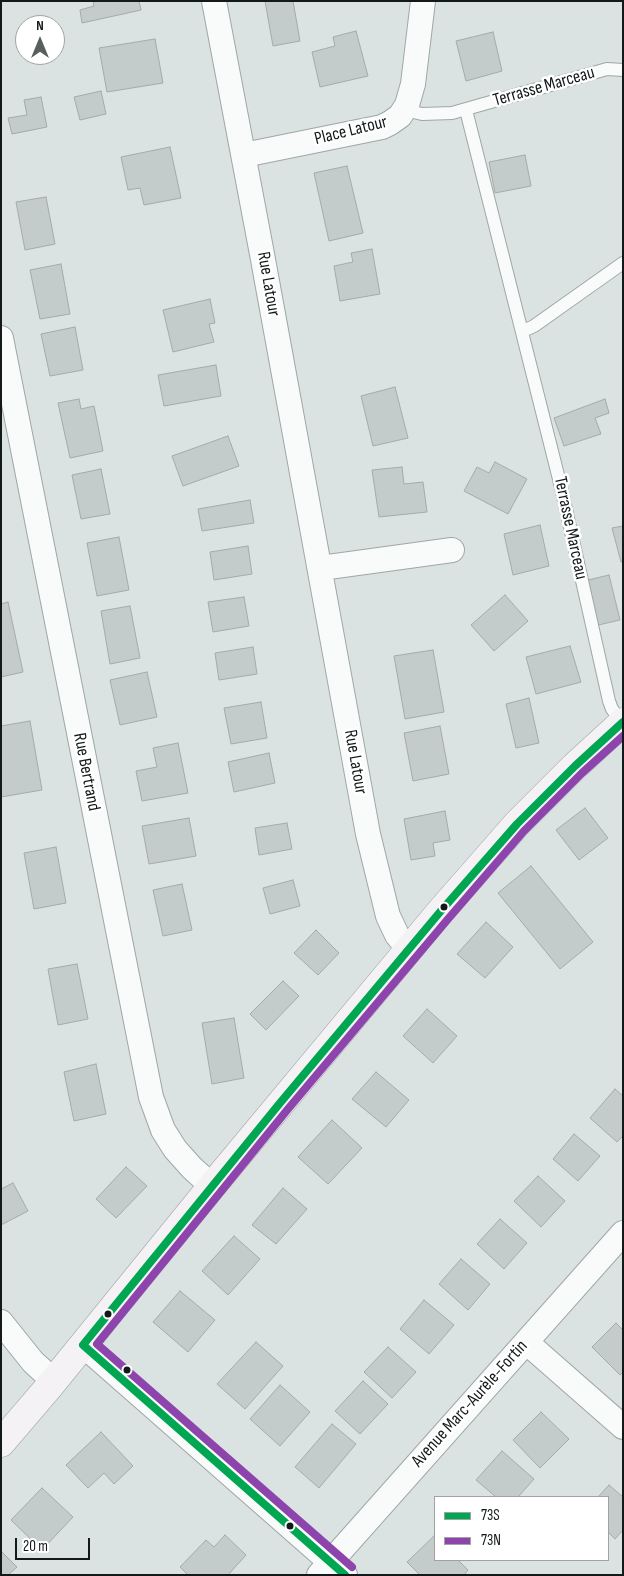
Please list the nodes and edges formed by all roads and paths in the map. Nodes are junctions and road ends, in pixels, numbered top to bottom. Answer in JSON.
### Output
{"nodes":[{"id":1,"x":214,"y":1,"type":"edge"},
{"id":2,"x":423,"y":1,"type":"edge"},
{"id":3,"x":623,"y":70,"type":"edge"},
{"id":4,"x":405,"y":110,"type":"junction"},
{"id":5,"x":466,"y":110,"type":"junction"},
{"id":6,"x":244,"y":155,"type":"junction"},
{"id":7,"x":623,"y":263,"type":"edge"},
{"id":8,"x":523,"y":332,"type":"junction"},
{"id":9,"x":1,"y":338,"type":"edge"},
{"id":10,"x":452,"y":550,"type":"dead end"},
{"id":11,"x":321,"y":568,"type":"junction"},
{"id":12,"x":622,"y":722,"type":"edge"},
{"id":13,"x":409,"y":950,"type":"junction"},
{"id":14,"x":212,"y":1186,"type":"junction"},
{"id":15,"x":623,"y":1234,"type":"edge"},
{"id":16,"x":1,"y":1322,"type":"edge"},
{"id":17,"x":526,"y":1342,"type":"junction"},
{"id":18,"x":83,"y":1345,"type":"junction"},
{"id":19,"x":54,"y":1381,"type":"junction"},
{"id":20,"x":623,"y":1428,"type":"edge"},
{"id":21,"x":1,"y":1443,"type":"edge"},
{"id":22,"x":332,"y":1570,"type":"edge"}],
"edges":[{"from":1,"to":6,"type":"street","name":"Rue Latour"},
{"from":2,"to":4,"type":"street","name":"Place Latour"},
{"from":3,"to":5,"type":"lane","name":"Terrasse Marceau"},
{"from":4,"to":5,"type":"lane","name":"Terrasse Marceau"},
{"from":4,"to":6,"type":"street","name":"Place Latour"},
{"from":5,"to":8,"type":"lane","name":"Terrasse Marceau"},
{"from":6,"to":11,"type":"street","name":"Rue Latour"},
{"from":7,"to":8,"type":"lane"},
{"from":8,"to":12,"type":"lane","name":"Terrasse Marceau"},
{"from":9,"to":14,"type":"street","name":"Rue Bertrand"},
{"from":10,"to":11,"type":"street"},
{"from":11,"to":13,"type":"street","name":"Rue Latour"},
{"from":12,"to":13,"type":"street"},
{"from":13,"to":14,"type":"street"},
{"from":14,"to":18,"type":"street"},
{"from":15,"to":17,"type":"street","name":"Avenue Marc-Aurèle-Fortin"},
{"from":16,"to":19,"type":"street"},
{"from":17,"to":20,"type":"street"},
{"from":17,"to":22,"type":"street","name":"Avenue Marc-Aurèle-Fortin"},
{"from":18,"to":19,"type":"street"},
{"from":18,"to":22,"type":"street"},
{"from":19,"to":21,"type":"street"}]}
